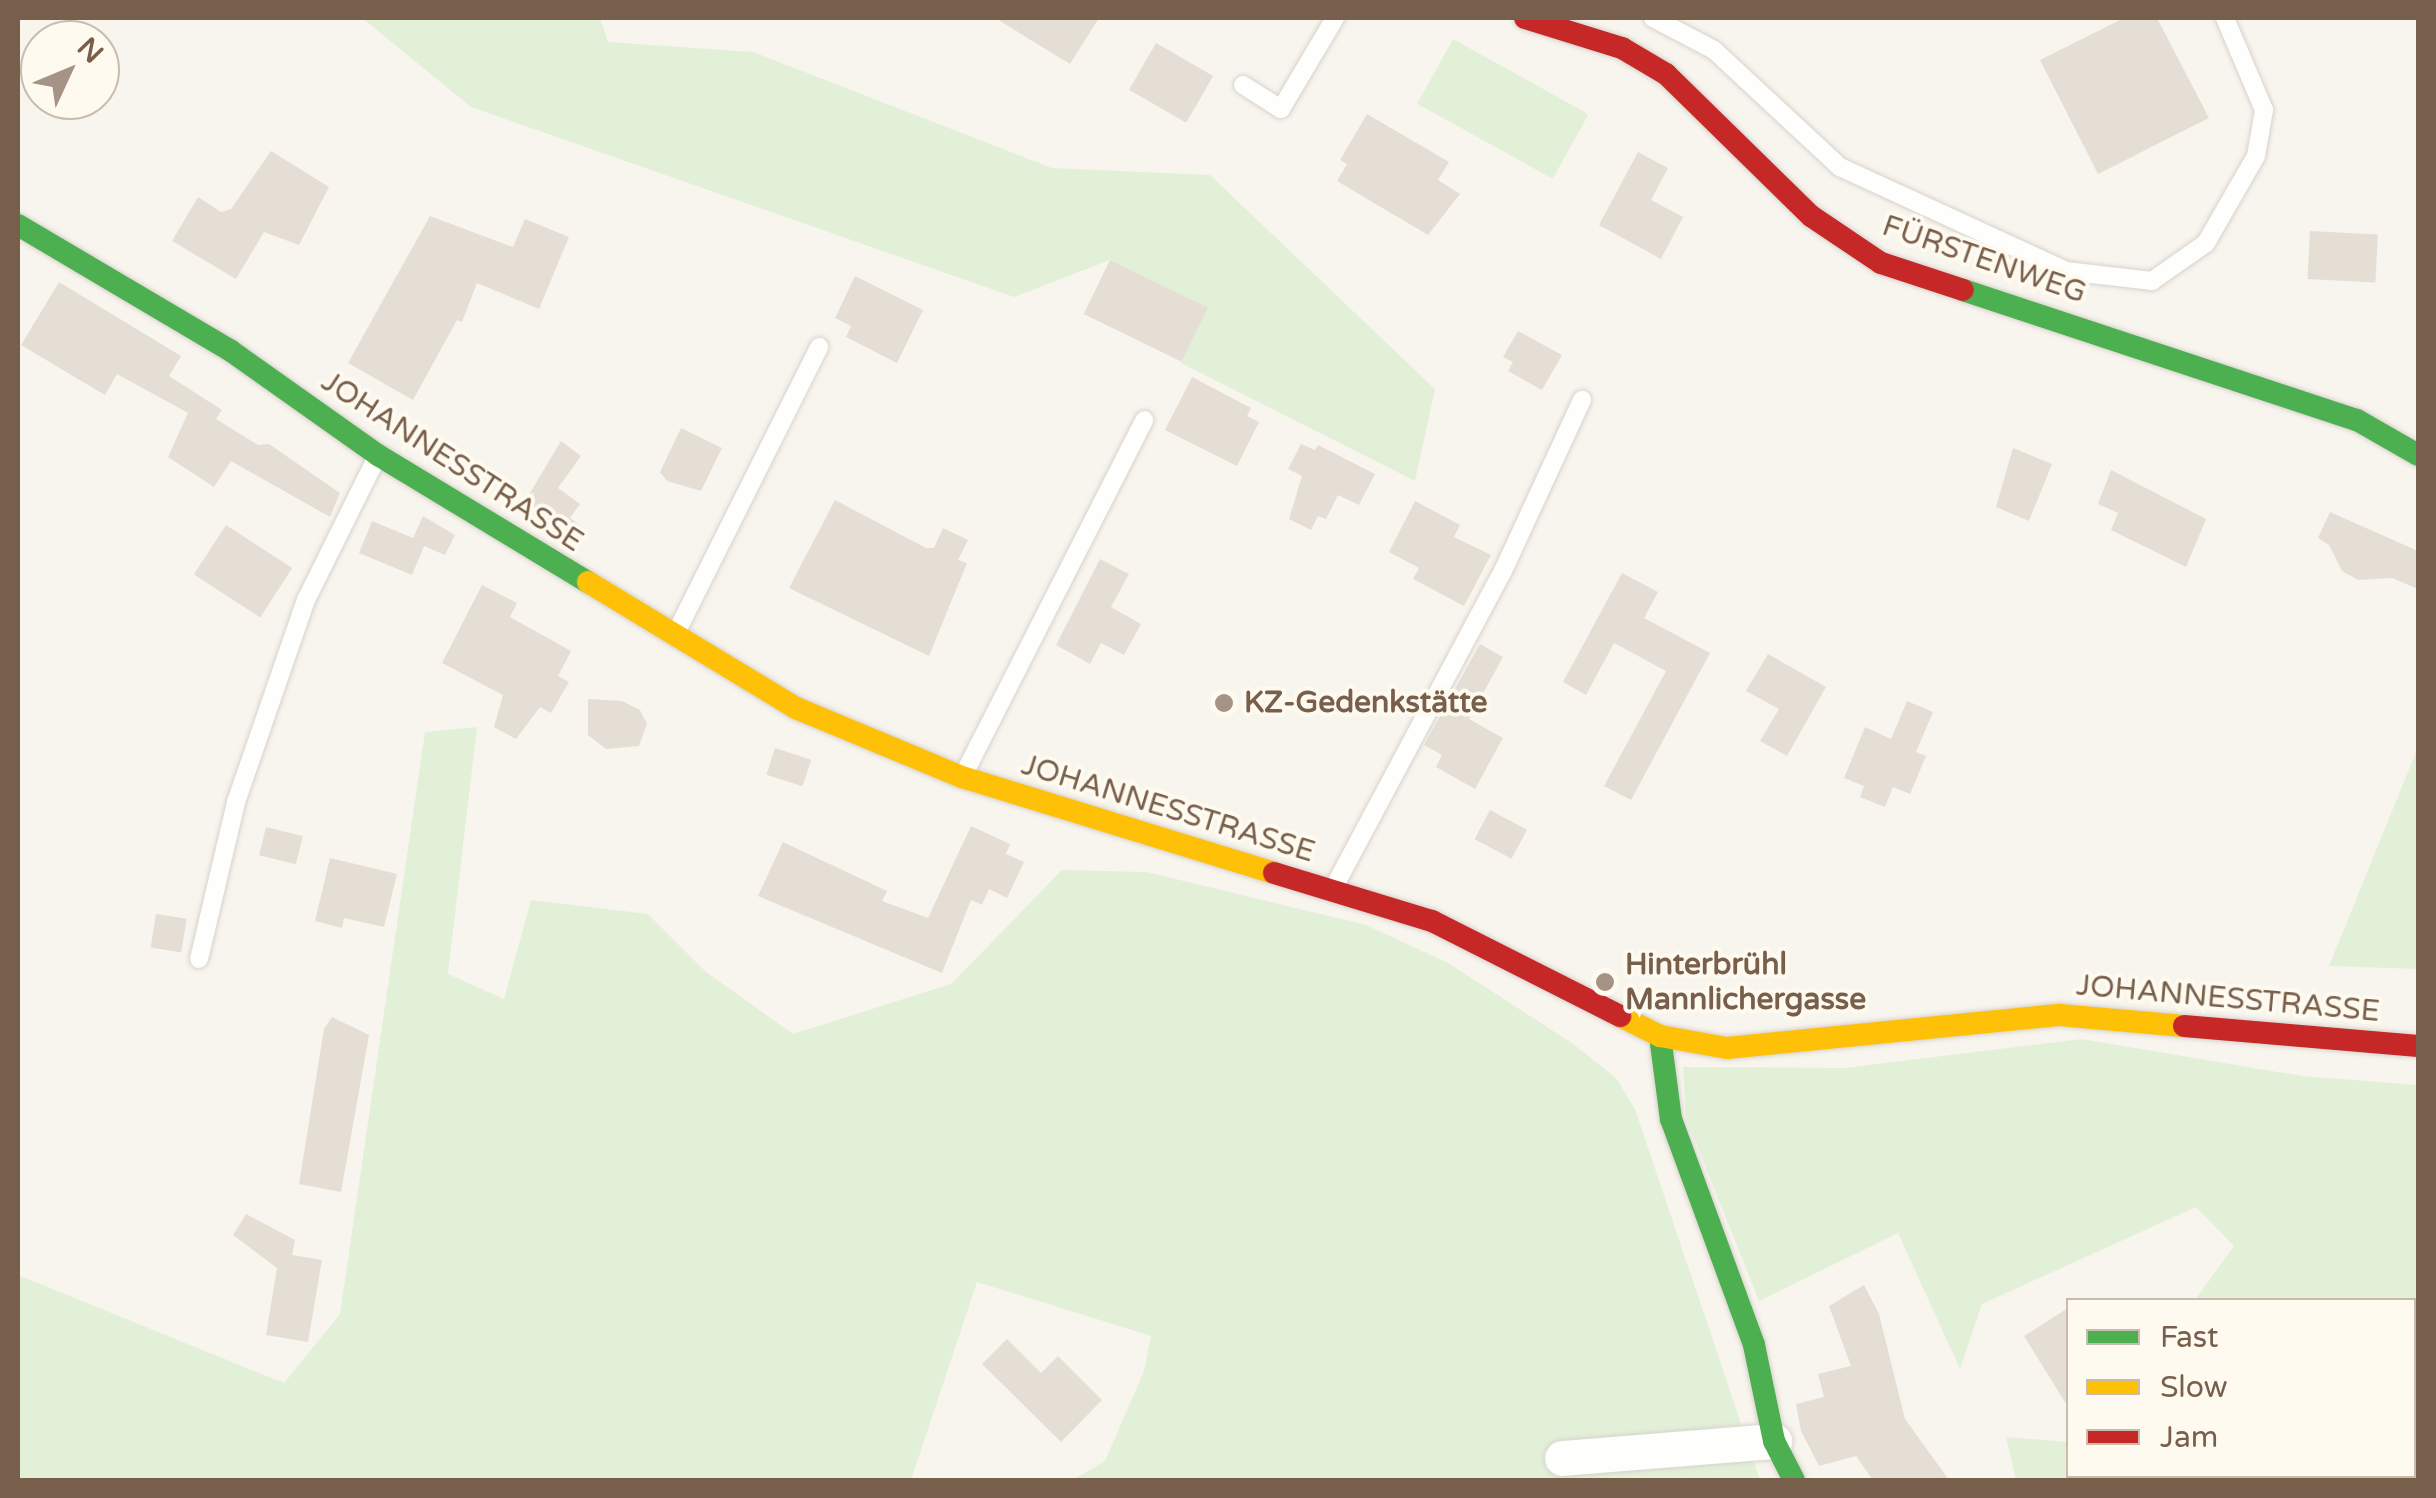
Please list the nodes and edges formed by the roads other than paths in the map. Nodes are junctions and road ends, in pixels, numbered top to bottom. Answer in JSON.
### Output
{"nodes":[{"id":1,"x":1335,"y":18,"type":"edge"},
{"id":2,"x":1524,"y":18,"type":"edge"},
{"id":3,"x":1653,"y":18,"type":"edge"},
{"id":4,"x":2226,"y":18,"type":"edge"},
{"id":5,"x":1243,"y":85,"type":"dead end"},
{"id":6,"x":18,"y":225,"type":"edge"},
{"id":7,"x":818,"y":347,"type":"dead end"},
{"id":8,"x":1582,"y":400,"type":"dead end"},
{"id":9,"x":1144,"y":420,"type":"dead end"},
{"id":10,"x":2418,"y":454,"type":"edge"},
{"id":11,"x":378,"y":455,"type":"junction"},
{"id":12,"x":674,"y":638,"type":"junction"},
{"id":13,"x":962,"y":777,"type":"junction"},
{"id":14,"x":1333,"y":890,"type":"junction"},
{"id":15,"x":199,"y":959,"type":"dead end"},
{"id":16,"x":1660,"y":1036,"type":"junction"},
{"id":17,"x":2418,"y":1046,"type":"edge"},
{"id":18,"x":1774,"y":1441,"type":"junction"},
{"id":19,"x":1562,"y":1458,"type":"dead end"},
{"id":20,"x":1794,"y":1480,"type":"edge"}],
"edges":[{"from":1,"to":5,"type":"lane"},
{"from":2,"to":10,"type":"main road","name":"FÜRSTENWEG"},
{"from":3,"to":4,"type":"lane"},
{"from":6,"to":11,"type":"main road","name":"JOHANNESSTRASSE"},
{"from":7,"to":12,"type":"lane"},
{"from":8,"to":14,"type":"lane"},
{"from":9,"to":13,"type":"lane"},
{"from":11,"to":12,"type":"main road","name":"JOHANNESSTRASSE"},
{"from":11,"to":15,"type":"lane"},
{"from":12,"to":13,"type":"main road","name":"JOHANNESSTRASSE"},
{"from":13,"to":14,"type":"main road","name":"JOHANNESSTRASSE"},
{"from":14,"to":16,"type":"main road","name":"JOHANNESSTRASSE"},
{"from":16,"to":17,"type":"main road","name":"JOHANNESSTRASSE"},
{"from":16,"to":18,"type":"main road"},
{"from":18,"to":19,"type":"street"},
{"from":18,"to":20,"type":"main road"}]}
